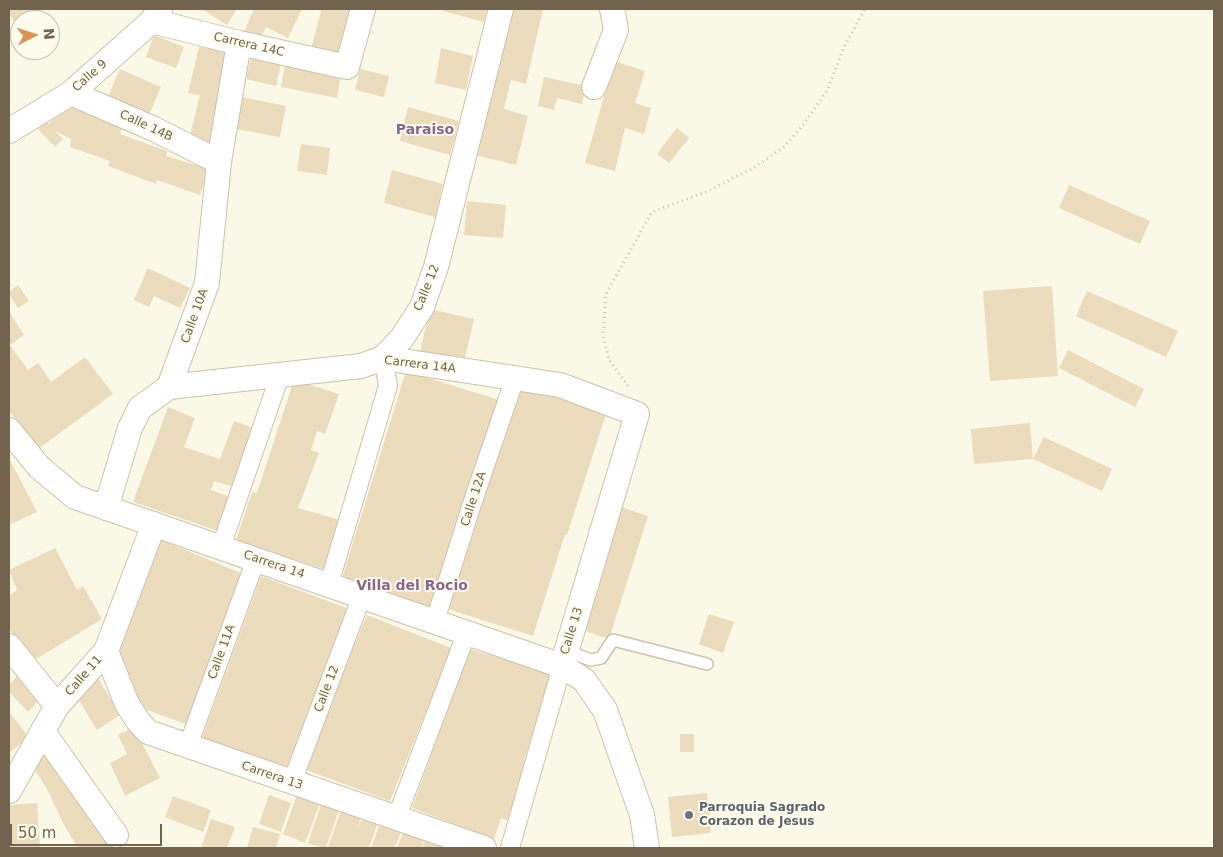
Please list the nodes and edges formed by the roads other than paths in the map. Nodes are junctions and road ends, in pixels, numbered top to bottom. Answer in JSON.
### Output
{"nodes":[{"id":1,"x":363,"y":9,"type":"edge"},
{"id":2,"x":501,"y":9,"type":"edge"},
{"id":3,"x":612,"y":9,"type":"edge"},
{"id":4,"x":156,"y":15,"type":"edge"},
{"id":5,"x":239,"y":43,"type":"junction"},
{"id":6,"x":594,"y":87,"type":"dead end"},
{"id":7,"x":71,"y":94,"type":"junction"},
{"id":8,"x":9,"y":131,"type":"edge"},
{"id":9,"x":219,"y":162,"type":"junction"},
{"id":10,"x":383,"y":358,"type":"junction"},
{"id":11,"x":280,"y":375,"type":"junction"},
{"id":12,"x":515,"y":378,"type":"junction"},
{"id":13,"x":169,"y":387,"type":"junction"},
{"id":14,"x":637,"y":414,"type":"joint"},
{"id":15,"x":9,"y":430,"type":"edge"},
{"id":16,"x":106,"y":508,"type":"junction"},
{"id":17,"x":154,"y":524,"type":"junction"},
{"id":18,"x":221,"y":547,"type":"junction"},
{"id":19,"x":256,"y":559,"type":"junction"},
{"id":20,"x":329,"y":584,"type":"junction"},
{"id":21,"x":362,"y":596,"type":"junction"},
{"id":22,"x":436,"y":621,"type":"junction"},
{"id":23,"x":467,"y":632,"type":"junction"},
{"id":24,"x":9,"y":646,"type":"edge"},
{"id":25,"x":106,"y":651,"type":"junction"},
{"id":26,"x":564,"y":658,"type":"junction"},
{"id":27,"x":707,"y":664,"type":"dead end"},
{"id":28,"x":57,"y":706,"type":"junction"},
{"id":29,"x":43,"y":732,"type":"junction"},
{"id":30,"x":188,"y":746,"type":"junction"},
{"id":31,"x":292,"y":782,"type":"junction"},
{"id":32,"x":9,"y":791,"type":"edge"},
{"id":33,"x":396,"y":819,"type":"junction"},
{"id":34,"x":116,"y":835,"type":"dead end"},
{"id":35,"x":484,"y":848,"type":"edge"},
{"id":36,"x":510,"y":848,"type":"edge"},
{"id":37,"x":647,"y":848,"type":"edge"}],
"edges":[{"from":1,"to":5,"type":"street","name":"Carrera 14C"},
{"from":2,"to":10,"type":"street","name":"Calle 12"},
{"from":3,"to":6,"type":"street"},
{"from":4,"to":5,"type":"street","name":"Carrera 14C"},
{"from":4,"to":7,"type":"street","name":"Calle 9"},
{"from":5,"to":9,"type":"street","name":"Calle 10A"},
{"from":7,"to":8,"type":"street","name":"Calle 9"},
{"from":7,"to":9,"type":"street","name":"Calle 14B"},
{"from":9,"to":13,"type":"street","name":"Calle 10A"},
{"from":10,"to":11,"type":"street","name":"Carrera 14A"},
{"from":10,"to":12,"type":"street","name":"Carrera 14A"},
{"from":10,"to":20,"type":"street"},
{"from":11,"to":13,"type":"street","name":"Carrera 14A"},
{"from":11,"to":18,"type":"street"},
{"from":12,"to":14,"type":"street","name":"Carrera 14A"},
{"from":12,"to":22,"type":"street","name":"Calle 12A"},
{"from":13,"to":16,"type":"street"},
{"from":14,"to":26,"type":"street","name":"Calle 13"},
{"from":15,"to":16,"type":"street","name":"Carrera 14"},
{"from":16,"to":17,"type":"street","name":"Carrera 14"},
{"from":17,"to":18,"type":"street","name":"Carrera 14"},
{"from":17,"to":25,"type":"street","name":"Calle 11"},
{"from":18,"to":19,"type":"street","name":"Carrera 14"},
{"from":19,"to":20,"type":"street","name":"Carrera 14"},
{"from":19,"to":30,"type":"street","name":"Calle 11A"},
{"from":20,"to":21,"type":"street","name":"Carrera 14"},
{"from":21,"to":22,"type":"street","name":"Carrera 14"},
{"from":21,"to":31,"type":"street","name":"Calle 12"},
{"from":22,"to":23,"type":"street","name":"Carrera 14"},
{"from":23,"to":26,"type":"street","name":"Carrera 14"},
{"from":23,"to":33,"type":"street"},
{"from":24,"to":28,"type":"street"},
{"from":25,"to":28,"type":"street","name":"Calle 11"},
{"from":25,"to":30,"type":"street","name":"Carrera 13"},
{"from":26,"to":27,"type":"lane"},
{"from":26,"to":36,"type":"street","name":"Calle 13"},
{"from":26,"to":37,"type":"street","name":"Carrera 14"},
{"from":28,"to":29,"type":"street","name":"Calle 11"},
{"from":29,"to":32,"type":"street","name":"Calle 11"},
{"from":29,"to":34,"type":"street"},
{"from":30,"to":31,"type":"street","name":"Carrera 13"},
{"from":31,"to":33,"type":"street","name":"Carrera 13"},
{"from":33,"to":35,"type":"street","name":"Carrera 13"}]}
